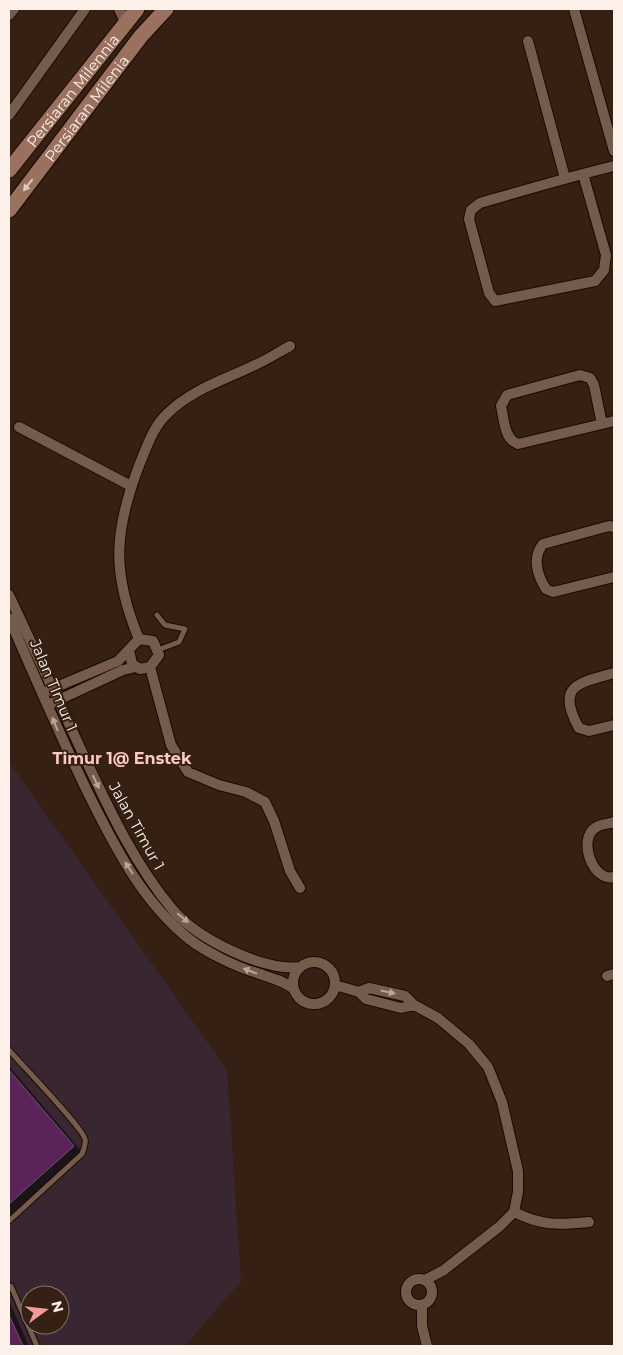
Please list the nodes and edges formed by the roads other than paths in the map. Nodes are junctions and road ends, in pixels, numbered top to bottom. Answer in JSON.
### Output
{"nodes":[{"id":1,"x":14,"y":9,"type":"edge"},
{"id":2,"x":85,"y":9,"type":"edge"},
{"id":3,"x":137,"y":9,"type":"edge"},
{"id":4,"x":166,"y":9,"type":"edge"},
{"id":5,"x":574,"y":9,"type":"edge"},
{"id":6,"x":9,"y":15,"type":"edge"},
{"id":7,"x":122,"y":15,"type":"edge"},
{"id":8,"x":528,"y":41,"type":"dead end"},
{"id":9,"x":9,"y":115,"type":"edge"},
{"id":10,"x":614,"y":151,"type":"edge"},
{"id":11,"x":614,"y":166,"type":"edge"},
{"id":12,"x":9,"y":170,"type":"edge"},
{"id":13,"x":583,"y":174,"type":"junction"},
{"id":14,"x":565,"y":178,"type":"junction"},
{"id":15,"x":9,"y":210,"type":"edge"},
{"id":16,"x":290,"y":346,"type":"dead end"},
{"id":17,"x":614,"y":421,"type":"edge"},
{"id":18,"x":602,"y":424,"type":"junction"},
{"id":19,"x":19,"y":427,"type":"dead end"},
{"id":20,"x":131,"y":486,"type":"junction"},
{"id":21,"x":614,"y":527,"type":"edge"},
{"id":22,"x":614,"y":577,"type":"edge"},
{"id":23,"x":9,"y":595,"type":"edge"},
{"id":24,"x":157,"y":614,"type":"dead end"},
{"id":25,"x":9,"y":618,"type":"edge"},
{"id":26,"x":139,"y":639,"type":"junction"},
{"id":27,"x":129,"y":650,"type":"junction"},
{"id":28,"x":158,"y":650,"type":"junction"},
{"id":29,"x":136,"y":667,"type":"junction"},
{"id":30,"x":150,"y":667,"type":"junction"},
{"id":31,"x":614,"y":673,"type":"edge"},
{"id":32,"x":53,"y":688,"type":"junction"},
{"id":33,"x":42,"y":693,"type":"junction"},
{"id":34,"x":58,"y":700,"type":"junction"},
{"id":35,"x":48,"y":706,"type":"junction"},
{"id":36,"x":614,"y":725,"type":"edge"},
{"id":37,"x":614,"y":822,"type":"edge"},
{"id":38,"x":614,"y":877,"type":"edge"},
{"id":39,"x":300,"y":888,"type":"dead end"},
{"id":40,"x":300,"y":967,"type":"junction"},
{"id":41,"x":335,"y":985,"type":"junction"},
{"id":42,"x":294,"y":989,"type":"junction"},
{"id":43,"x":9,"y":1050,"type":"edge"},
{"id":44,"x":514,"y":1212,"type":"junction"},
{"id":45,"x":9,"y":1221,"type":"edge"},
{"id":46,"x":589,"y":1222,"type":"dead end"},
{"id":47,"x":425,"y":1280,"type":"junction"},
{"id":48,"x":11,"y":1286,"type":"dead end"},
{"id":49,"x":422,"y":1305,"type":"junction"},
{"id":50,"x":37,"y":1346,"type":"edge"},
{"id":51,"x":427,"y":1346,"type":"edge"}],
"edges":[{"from":1,"to":6,"type":"street"},
{"from":2,"to":9,"type":"street"},
{"from":3,"to":7,"type":"main road","name":"Persiaran Milennia"},
{"from":4,"to":15,"type":"main road","name":"Persiaran Milenia","one_way":true},
{"from":5,"to":10,"type":"street"},
{"from":7,"to":12,"type":"main road","name":"Persiaran Milennia"},
{"from":8,"to":14,"type":"street"},
{"from":11,"to":13,"type":"street"},
{"from":13,"to":14,"type":"street"},
{"from":13,"to":14,"type":"street"},
{"from":16,"to":20,"type":"street"},
{"from":17,"to":18,"type":"street"},
{"from":18,"to":18,"type":"street"},
{"from":19,"to":20,"type":"street"},
{"from":20,"to":26,"type":"street"},
{"from":21,"to":22,"type":"street"},
{"from":23,"to":32,"type":"street","name":"Jalan Timur 1"},
{"from":24,"to":28,"type":"lane"},
{"from":25,"to":33,"type":"street","name":"Jalan TImur 1"},
{"from":26,"to":27,"type":"street"},
{"from":26,"to":28,"type":"street"},
{"from":27,"to":29,"type":"street"},
{"from":27,"to":32,"type":"street"},
{"from":28,"to":30,"type":"street"},
{"from":29,"to":30,"type":"street"},
{"from":29,"to":34,"type":"street"},
{"from":30,"to":39,"type":"street"},
{"from":31,"to":36,"type":"street"},
{"from":32,"to":33,"type":"street"},
{"from":32,"to":34,"type":"street","name":"Jalan Timur 1"},
{"from":33,"to":35,"type":"street","name":"Jalan TImur 1"},
{"from":34,"to":35,"type":"street"},
{"from":34,"to":40,"type":"street","name":"Jalan Timur 1","one_way":true},
{"from":42,"to":35,"type":"street","name":"Jalan TImur 1","one_way":true},
{"from":37,"to":38,"type":"street"},
{"from":40,"to":41,"type":"street"},
{"from":40,"to":42,"type":"street"},
{"from":41,"to":42,"type":"street"},
{"from":41,"to":44,"type":"street"},
{"from":43,"to":45,"type":"lane"},
{"from":44,"to":46,"type":"street"},
{"from":44,"to":47,"type":"street"},
{"from":47,"to":49,"type":"street"},
{"from":47,"to":49,"type":"street"},
{"from":48,"to":50,"type":"lane"},
{"from":49,"to":51,"type":"street"}]}
